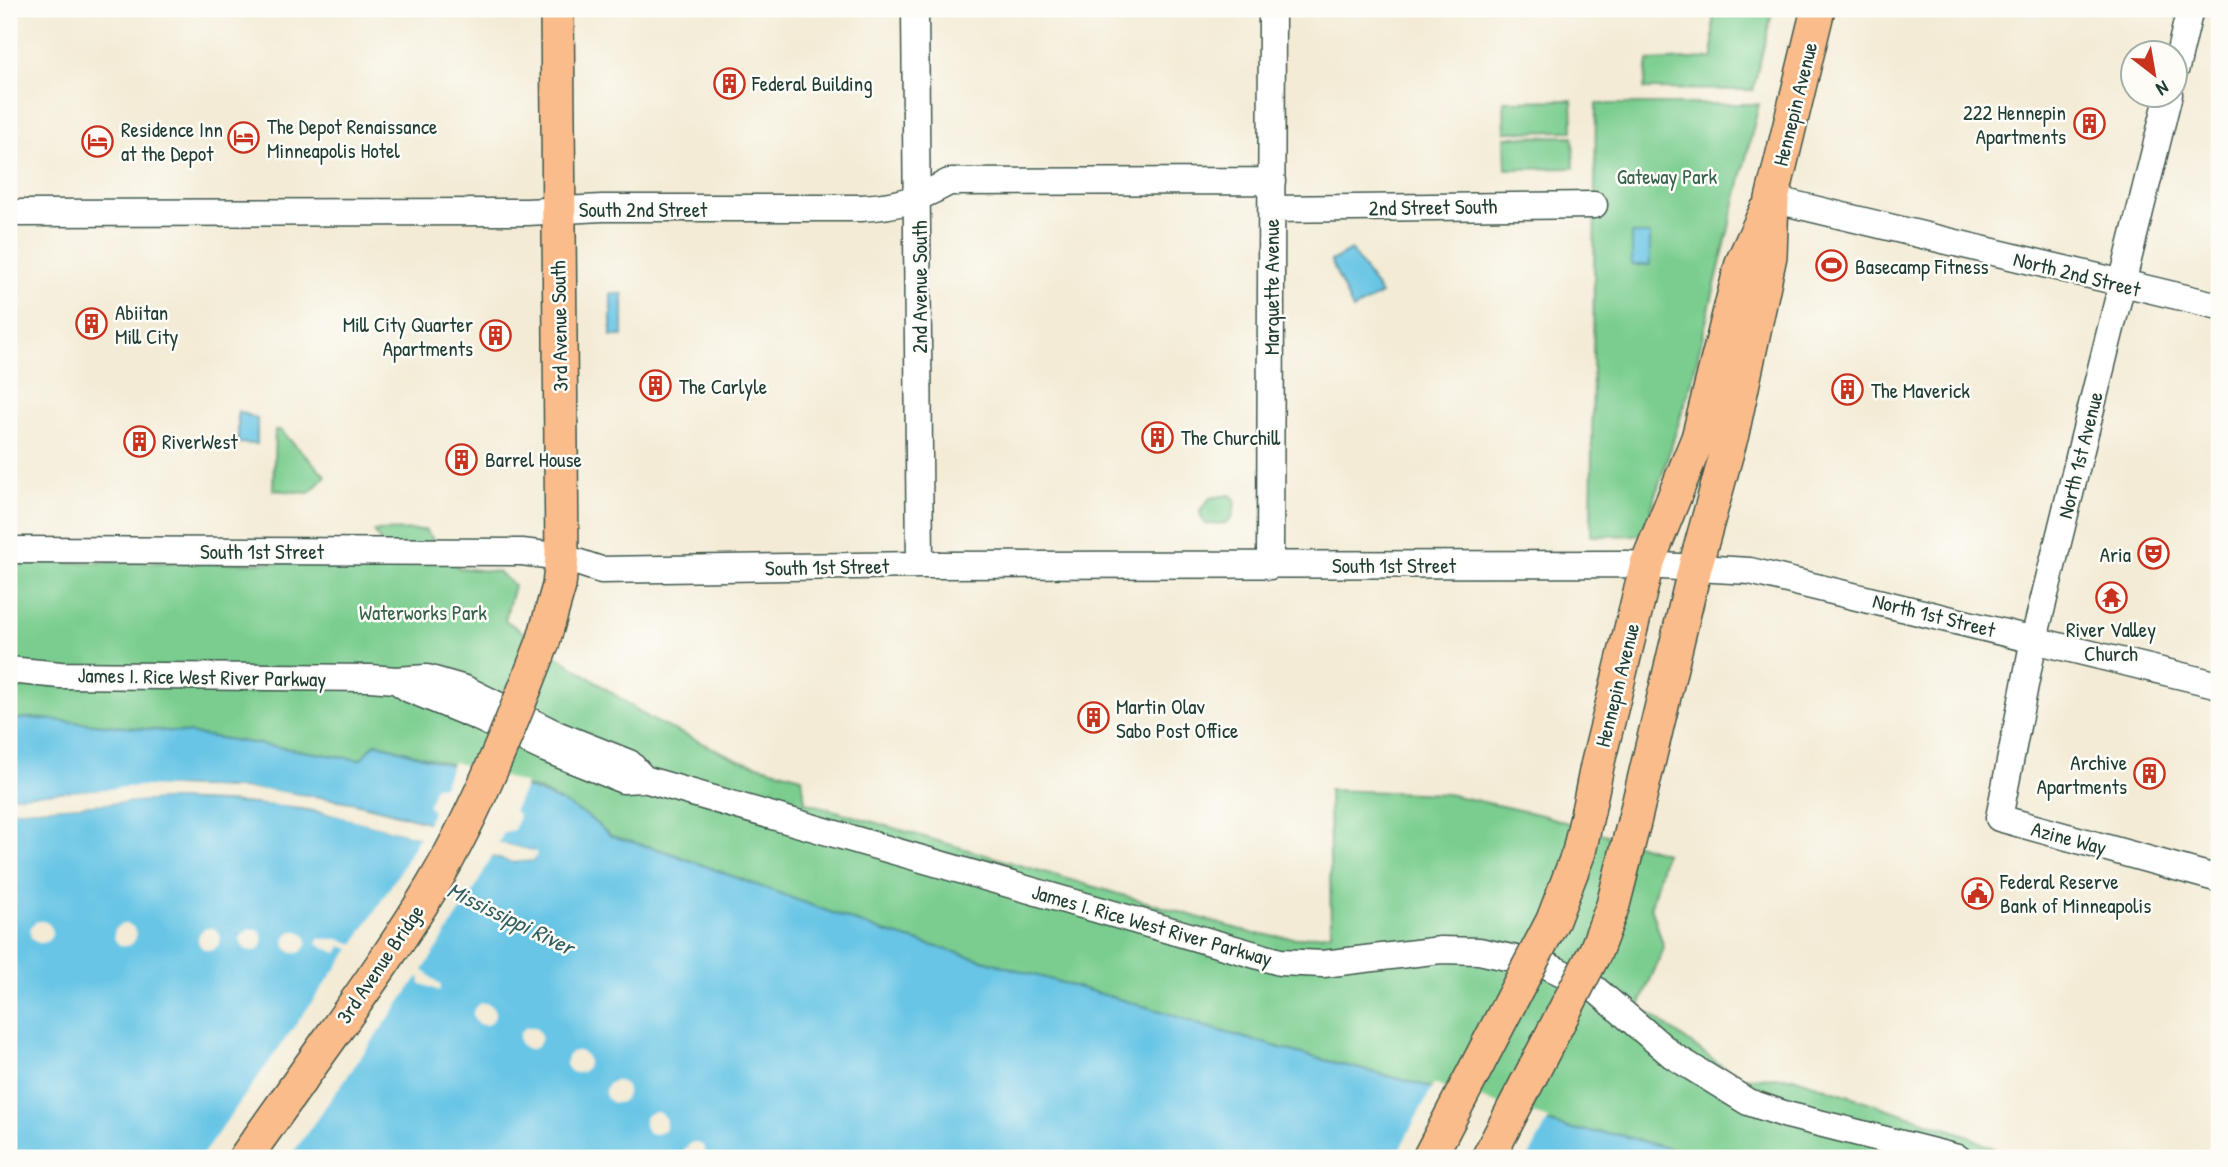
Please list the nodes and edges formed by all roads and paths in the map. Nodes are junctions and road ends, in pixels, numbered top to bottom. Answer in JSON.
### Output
{"nodes":[{"id":1,"x":557,"y":9,"type":"edge"},
{"id":2,"x":915,"y":9,"type":"edge"},
{"id":3,"x":1272,"y":9,"type":"edge"},
{"id":4,"x":1818,"y":9,"type":"edge"},
{"id":5,"x":2190,"y":9,"type":"edge"},
{"id":6,"x":2183,"y":38,"type":"edge"},
{"id":7,"x":2166,"y":108,"type":"edge"},
{"id":8,"x":1272,"y":181,"type":"junction"},
{"id":9,"x":918,"y":199,"type":"junction"},
{"id":10,"x":1772,"y":199,"type":"junction"},
{"id":11,"x":1594,"y":205,"type":"dead end"},
{"id":12,"x":1272,"y":209,"type":"junction"},
{"id":13,"x":557,"y":210,"type":"junction"},
{"id":14,"x":9,"y":213,"type":"edge"},
{"id":15,"x":2122,"y":285,"type":"junction"},
{"id":16,"x":2219,"y":306,"type":"edge"},
{"id":17,"x":9,"y":550,"type":"edge"},
{"id":18,"x":562,"y":557,"type":"junction"},
{"id":19,"x":1647,"y":564,"type":"junction"},
{"id":20,"x":920,"y":565,"type":"junction"},
{"id":21,"x":1270,"y":566,"type":"junction"},
{"id":22,"x":1695,"y":567,"type":"junction"},
{"id":23,"x":2034,"y":639,"type":"junction"},
{"id":24,"x":543,"y":642,"type":"joint"},
{"id":25,"x":9,"y":670,"type":"edge"},
{"id":26,"x":2219,"y":685,"type":"edge"},
{"id":27,"x":1999,"y":818,"type":"joint"},
{"id":28,"x":2219,"y":879,"type":"edge"},
{"id":29,"x":245,"y":1158,"type":"edge"},
{"id":30,"x":1429,"y":1158,"type":"edge"},
{"id":31,"x":1488,"y":1158,"type":"edge"},
{"id":32,"x":1958,"y":1158,"type":"edge"}],
"edges":[{"from":1,"to":13,"type":"main road","name":"3rd Avenue South"},
{"from":2,"to":9,"type":"street","name":"2nd Avenue South"},
{"from":3,"to":8,"type":"street","name":"Marquette Avenue"},
{"from":4,"to":10,"type":"main road","name":"Hennepin Avenue"},
{"from":5,"to":6,"type":"street"},
{"from":7,"to":15,"type":"street","name":"North 1st Avenue"},
{"from":8,"to":9,"type":"street","name":"South 2nd Street"},
{"from":8,"to":12,"type":"street","name":"Marquette Avenue"},
{"from":9,"to":13,"type":"street","name":"South 2nd Street"},
{"from":9,"to":20,"type":"street","name":"2nd Avenue South"},
{"from":10,"to":15,"type":"street","name":"North 2nd Street"},
{"from":10,"to":19,"type":"main road","name":"Hennepin Avenue"},
{"from":10,"to":22,"type":"main road","name":"Hennepin Avenue"},
{"from":11,"to":12,"type":"street","name":"2nd Street South"},
{"from":12,"to":21,"type":"street","name":"Marquette Avenue"},
{"from":13,"to":14,"type":"street","name":"South 2nd Street"},
{"from":13,"to":18,"type":"main road","name":"3rd Avenue South"},
{"from":15,"to":16,"type":"street","name":"North 2nd Street"},
{"from":15,"to":23,"type":"street","name":"North 1st Avenue"},
{"from":17,"to":18,"type":"street","name":"South 1st Street"},
{"from":18,"to":20,"type":"street","name":"South 1st Street"},
{"from":18,"to":24,"type":"main road","name":"3rd Avenue South"},
{"from":19,"to":21,"type":"street","name":"South 1st Street"},
{"from":19,"to":22,"type":"street","name":"North 1st Street"},
{"from":19,"to":30,"type":"main road","name":"Hennepin Avenue","bridge":true},
{"from":20,"to":21,"type":"street","name":"South 1st Street"},
{"from":22,"to":23,"type":"street","name":"North 1st Street"},
{"from":22,"to":31,"type":"main road","name":"Hennepin Avenue","bridge":true},
{"from":23,"to":26,"type":"street","name":"North 1st Street"},
{"from":23,"to":27,"type":"street","name":"North 1st Avenue"},
{"from":24,"to":29,"type":"main road","name":"3rd Avenue Bridge","bridge":true},
{"from":25,"to":32,"type":"street","name":"James I. Rice West River Parkway"},
{"from":27,"to":28,"type":"street","name":"Azine Way"}]}
